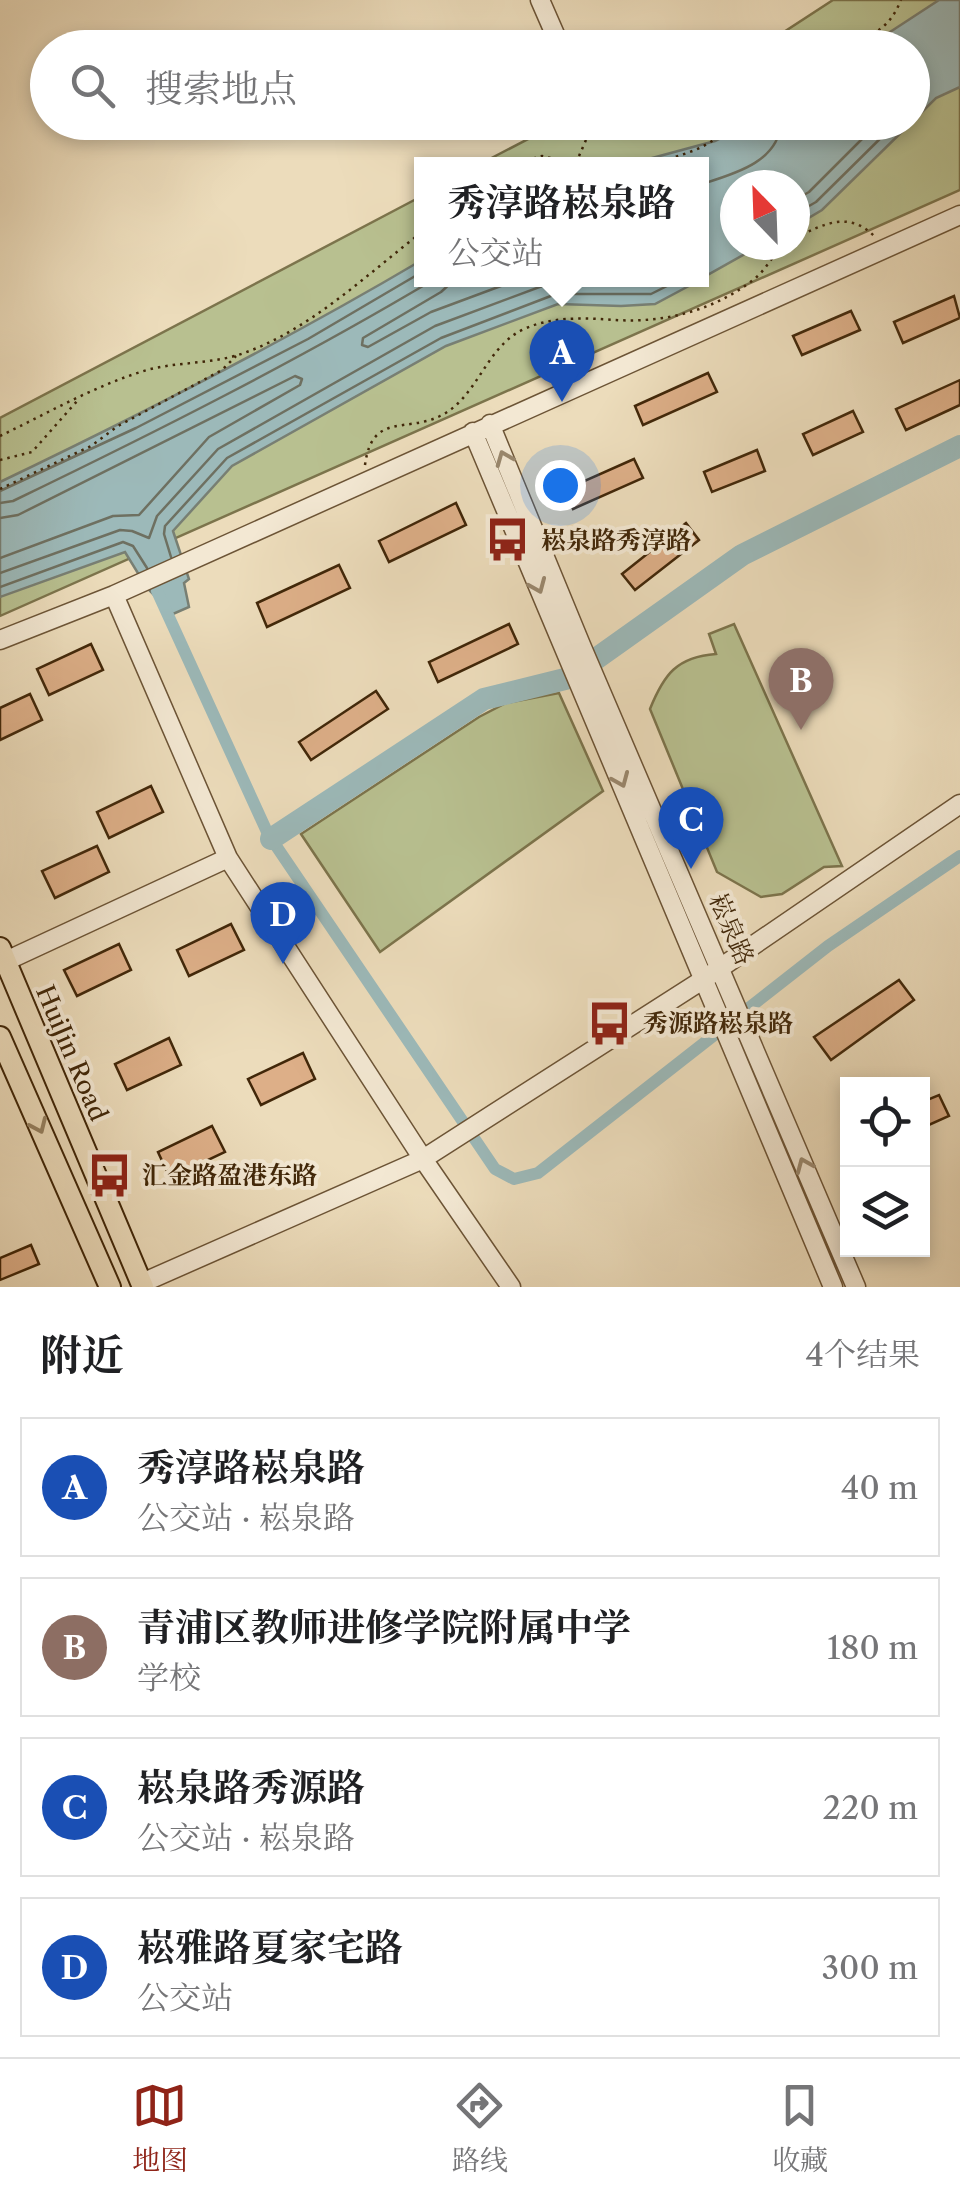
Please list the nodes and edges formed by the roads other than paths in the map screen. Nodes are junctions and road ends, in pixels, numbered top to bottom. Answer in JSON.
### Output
{"nodes":[{"id":1,"x":540,"y":0,"type":"edge"},
{"id":2,"x":552,"y":30,"type":"edge"},
{"id":3,"x":960,"y":215,"type":"edge"},
{"id":4,"x":481,"y":428,"type":"junction"},
{"id":5,"x":114,"y":596,"type":"junction"},
{"id":6,"x":0,"y":640,"type":"edge"},
{"id":7,"x":589,"y":686,"type":"junction"},
{"id":8,"x":960,"y":804,"type":"edge"},
{"id":9,"x":228,"y":858,"type":"junction"},
{"id":10,"x":3,"y":955,"type":"edge"},
{"id":11,"x":721,"y":967,"type":"junction"},
{"id":12,"x":704,"y":978,"type":"junction"},
{"id":13,"x":0,"y":1037,"type":"edge"},
{"id":14,"x":744,"y":1050,"type":"junction"},
{"id":15,"x":423,"y":1159,"type":"junction"},
{"id":16,"x":142,"y":1285,"type":"edge"},
{"id":17,"x":110,"y":1287,"type":"edge"},
{"id":18,"x":511,"y":1287,"type":"edge"},
{"id":19,"x":833,"y":1287,"type":"edge"},
{"id":20,"x":856,"y":1287,"type":"edge"}],
"edges":[{"from":1,"to":2,"type":"street"},
{"from":3,"to":4,"type":"street"},
{"from":4,"to":5,"type":"street"},
{"from":4,"to":7,"type":"street","name":"崧泉路"},
{"from":5,"to":6,"type":"street"},
{"from":5,"to":9,"type":"street"},
{"from":7,"to":11,"type":"street","name":"崧泉路"},
{"from":7,"to":12,"type":"street","name":"崧泉路","one_way":true},
{"from":8,"to":11,"type":"street"},
{"from":9,"to":10,"type":"street"},
{"from":9,"to":15,"type":"street"},
{"from":10,"to":16,"type":"main road","name":"HuiJin Road"},
{"from":11,"to":12,"type":"street"},
{"from":11,"to":14,"type":"street","name":"崧泉路"},
{"from":12,"to":14,"type":"street","name":"崧泉路"},
{"from":12,"to":15,"type":"street"},
{"from":13,"to":17,"type":"main road","one_way":true},
{"from":14,"to":19,"type":"street","name":"崧泉路"},
{"from":20,"to":14,"type":"street","name":"崧泉路","one_way":true},
{"from":15,"to":16,"type":"street"},
{"from":15,"to":18,"type":"street"}]}
